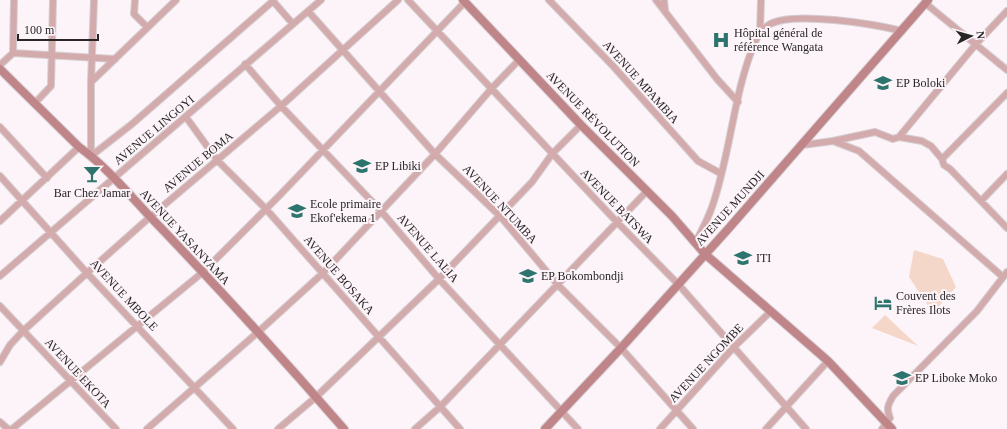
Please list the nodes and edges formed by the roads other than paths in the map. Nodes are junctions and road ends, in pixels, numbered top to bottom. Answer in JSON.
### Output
{"nodes":[{"id":1,"x":14,"y":0,"type":"edge"},
{"id":2,"x":54,"y":0,"type":"edge"},
{"id":3,"x":94,"y":0,"type":"edge"},
{"id":4,"x":135,"y":0,"type":"edge"},
{"id":5,"x":176,"y":0,"type":"edge"},
{"id":6,"x":321,"y":0,"type":"edge"},
{"id":7,"x":398,"y":0,"type":"edge"},
{"id":8,"x":408,"y":0,"type":"edge"},
{"id":9,"x":548,"y":0,"type":"edge"},
{"id":10,"x":656,"y":0,"type":"edge"},
{"id":11,"x":664,"y":0,"type":"edge"},
{"id":12,"x":761,"y":0,"type":"edge"},
{"id":13,"x":464,"y":1,"type":"edge"},
{"id":14,"x":927,"y":2,"type":"edge"},
{"id":15,"x":665,"y":10,"type":"junction"},
{"id":16,"x":308,"y":11,"type":"junction"},
{"id":17,"x":1007,"y":11,"type":"edge"},
{"id":18,"x":293,"y":24,"type":"junction"},
{"id":19,"x":147,"y":27,"type":"junction"},
{"id":20,"x":902,"y":31,"type":"junction"},
{"id":21,"x":437,"y":32,"type":"junction"},
{"id":22,"x":760,"y":32,"type":"junction"},
{"id":23,"x":976,"y":44,"type":"junction"},
{"id":24,"x":342,"y":50,"type":"junction"},
{"id":25,"x":12,"y":53,"type":"junction"},
{"id":26,"x":52,"y":55,"type":"junction"},
{"id":27,"x":92,"y":58,"type":"junction"},
{"id":28,"x":115,"y":59,"type":"junction"},
{"id":29,"x":519,"y":60,"type":"junction"},
{"id":30,"x":245,"y":64,"type":"junction"},
{"id":31,"x":0,"y":65,"type":"edge"},
{"id":32,"x":0,"y":69,"type":"edge"},
{"id":33,"x":1007,"y":70,"type":"edge"},
{"id":34,"x":91,"y":82,"type":"junction"},
{"id":35,"x":492,"y":88,"type":"junction"},
{"id":36,"x":380,"y":90,"type":"junction"},
{"id":37,"x":1007,"y":93,"type":"edge"},
{"id":38,"x":35,"y":102,"type":"junction"},
{"id":39,"x":738,"y":102,"type":"junction"},
{"id":40,"x":281,"y":106,"type":"junction"},
{"id":41,"x":186,"y":117,"type":"junction"},
{"id":42,"x":581,"y":125,"type":"junction"},
{"id":43,"x":0,"y":127,"type":"edge"},
{"id":44,"x":899,"y":137,"type":"junction"},
{"id":45,"x":833,"y":141,"type":"junction"},
{"id":46,"x":803,"y":145,"type":"junction"},
{"id":47,"x":79,"y":148,"type":"junction"},
{"id":48,"x":324,"y":150,"type":"junction"},
{"id":49,"x":435,"y":154,"type":"junction"},
{"id":50,"x":552,"y":154,"type":"junction"},
{"id":51,"x":91,"y":156,"type":"junction"},
{"id":52,"x":942,"y":159,"type":"junction"},
{"id":53,"x":217,"y":160,"type":"junction"},
{"id":54,"x":720,"y":173,"type":"junction"},
{"id":55,"x":1007,"y":174,"type":"edge"},
{"id":56,"x":0,"y":176,"type":"edge"},
{"id":57,"x":46,"y":178,"type":"junction"},
{"id":58,"x":114,"y":178,"type":"junction"},
{"id":59,"x":646,"y":191,"type":"junction"},
{"id":60,"x":23,"y":200,"type":"junction"},
{"id":61,"x":981,"y":201,"type":"junction"},
{"id":62,"x":266,"y":209,"type":"junction"},
{"id":63,"x":381,"y":211,"type":"junction"},
{"id":64,"x":500,"y":216,"type":"junction"},
{"id":65,"x":150,"y":217,"type":"junction"},
{"id":66,"x":0,"y":221,"type":"edge"},
{"id":67,"x":616,"y":221,"type":"junction"},
{"id":68,"x":1007,"y":228,"type":"edge"},
{"id":69,"x":51,"y":233,"type":"junction"},
{"id":70,"x":696,"y":242,"type":"junction"},
{"id":71,"x":706,"y":254,"type":"junction"},
{"id":72,"x":203,"y":272,"type":"junction"},
{"id":73,"x":87,"y":273,"type":"junction"},
{"id":74,"x":323,"y":273,"type":"junction"},
{"id":75,"x":1005,"y":275,"type":"edge"},
{"id":76,"x":0,"y":276,"type":"edge"},
{"id":77,"x":439,"y":279,"type":"junction"},
{"id":78,"x":558,"y":284,"type":"junction"},
{"id":79,"x":678,"y":284,"type":"junction"},
{"id":80,"x":0,"y":306,"type":"edge"},
{"id":81,"x":770,"y":312,"type":"junction"},
{"id":82,"x":137,"y":326,"type":"junction"},
{"id":83,"x":24,"y":331,"type":"junction"},
{"id":84,"x":257,"y":333,"type":"junction"},
{"id":85,"x":379,"y":337,"type":"junction"},
{"id":86,"x":500,"y":344,"type":"junction"},
{"id":87,"x":621,"y":348,"type":"junction"},
{"id":88,"x":733,"y":348,"type":"junction"},
{"id":89,"x":828,"y":361,"type":"junction"},
{"id":90,"x":0,"y":362,"type":"edge"},
{"id":91,"x":71,"y":382,"type":"junction"},
{"id":92,"x":194,"y":387,"type":"junction"},
{"id":93,"x":316,"y":397,"type":"junction"},
{"id":94,"x":440,"y":407,"type":"junction"},
{"id":95,"x":785,"y":407,"type":"junction"},
{"id":96,"x":677,"y":410,"type":"junction"},
{"id":97,"x":562,"y":411,"type":"junction"},
{"id":98,"x":0,"y":422,"type":"edge"},
{"id":99,"x":887,"y":427,"type":"edge"},
{"id":100,"x":8,"y":429,"type":"edge"},
{"id":101,"x":12,"y":429,"type":"edge"},
{"id":102,"x":116,"y":429,"type":"edge"},
{"id":103,"x":147,"y":429,"type":"edge"},
{"id":104,"x":233,"y":429,"type":"edge"},
{"id":105,"x":278,"y":429,"type":"edge"},
{"id":106,"x":344,"y":429,"type":"edge"},
{"id":107,"x":415,"y":429,"type":"edge"},
{"id":108,"x":460,"y":429,"type":"edge"},
{"id":109,"x":545,"y":429,"type":"edge"},
{"id":110,"x":578,"y":429,"type":"edge"},
{"id":111,"x":660,"y":429,"type":"edge"},
{"id":112,"x":693,"y":429,"type":"edge"},
{"id":113,"x":766,"y":429,"type":"edge"},
{"id":114,"x":806,"y":429,"type":"edge"}],
"edges":[{"from":1,"to":25,"type":"street"},
{"from":2,"to":26,"type":"street"},
{"from":3,"to":27,"type":"street"},
{"from":4,"to":19,"type":"street"},
{"from":5,"to":19,"type":"street"},
{"from":6,"to":16,"type":"street","name":"AVENUE LINGOYI"},
{"from":7,"to":24,"type":"street","name":"AVENUE BOMA"},
{"from":8,"to":21,"type":"street","name":"AVENUE BATSWA"},
{"from":9,"to":54,"type":"street","name":"AVENUE MPAMBIA"},
{"from":10,"to":15,"type":"street"},
{"from":11,"to":15,"type":"street"},
{"from":12,"to":22,"type":"street"},
{"from":13,"to":21,"type":"street"},
{"from":13,"to":29,"type":"street","name":"AVENUE RÉVOLUTION"},
{"from":14,"to":20,"type":"street","name":"AVENUE MUNDJI"},
{"from":14,"to":23,"type":"street"},
{"from":15,"to":39,"type":"street"},
{"from":16,"to":18,"type":"street","name":"AVENUE LINGOYI"},
{"from":16,"to":24,"type":"street","name":"AVENUE NTUMBA"},
{"from":17,"to":23,"type":"street"},
{"from":18,"to":30,"type":"street","name":"AVENUE LINGOYI"},
{"from":18,"to":51,"type":"street"},
{"from":19,"to":28,"type":"street"},
{"from":20,"to":22,"type":"street"},
{"from":20,"to":46,"type":"street","name":"AVENUE MUNDJI"},
{"from":21,"to":35,"type":"street","name":"AVENUE BATSWA"},
{"from":21,"to":36,"type":"street"},
{"from":22,"to":39,"type":"street"},
{"from":23,"to":33,"type":"street"},
{"from":23,"to":44,"type":"street"},
{"from":24,"to":36,"type":"street","name":"AVENUE NTUMBA"},
{"from":24,"to":40,"type":"street","name":"AVENUE BOMA"},
{"from":25,"to":26,"type":"street"},
{"from":25,"to":31,"type":"street"},
{"from":26,"to":27,"type":"street"},
{"from":26,"to":38,"type":"street"},
{"from":27,"to":28,"type":"street"},
{"from":27,"to":34,"type":"street"},
{"from":28,"to":34,"type":"street"},
{"from":29,"to":35,"type":"street"},
{"from":29,"to":42,"type":"street","name":"AVENUE RÉVOLUTION"},
{"from":30,"to":40,"type":"street","name":"AVENUE LALIA"},
{"from":30,"to":41,"type":"street","name":"AVENUE LINGOYI"},
{"from":32,"to":38,"type":"street","name":"AVENUE YASANYAMA"},
{"from":34,"to":51,"type":"street"},
{"from":35,"to":49,"type":"street"},
{"from":35,"to":50,"type":"street","name":"AVENUE BATSWA"},
{"from":36,"to":48,"type":"street"},
{"from":36,"to":49,"type":"street","name":"AVENUE NTUMBA"},
{"from":37,"to":52,"type":"street"},
{"from":38,"to":47,"type":"street","name":"AVENUE YASANYAMA"},
{"from":39,"to":54,"type":"street"},
{"from":40,"to":48,"type":"street","name":"AVENUE LALIA"},
{"from":40,"to":53,"type":"street","name":"AVENUE BOMA"},
{"from":41,"to":53,"type":"street","name":"AVENUE BOSAKA"},
{"from":41,"to":58,"type":"street","name":"AVENUE LINGOYI"},
{"from":42,"to":50,"type":"street"},
{"from":42,"to":59,"type":"street","name":"AVENUE RÉVOLUTION"},
{"from":43,"to":57,"type":"street"},
{"from":44,"to":45,"type":"street"},
{"from":44,"to":52,"type":"street"},
{"from":45,"to":46,"type":"street"},
{"from":45,"to":75,"type":"street"},
{"from":46,"to":71,"type":"street","name":"AVENUE MUNDJI"},
{"from":47,"to":51,"type":"street","name":"AVENUE YASANYAMA"},
{"from":47,"to":57,"type":"street"},
{"from":48,"to":62,"type":"street"},
{"from":48,"to":63,"type":"street","name":"AVENUE LALIA"},
{"from":49,"to":63,"type":"street"},
{"from":49,"to":64,"type":"street","name":"AVENUE NTUMBA"},
{"from":50,"to":64,"type":"street"},
{"from":50,"to":67,"type":"street","name":"AVENUE BATSWA"},
{"from":51,"to":58,"type":"street","name":"AVENUE YASANYAMA"},
{"from":52,"to":61,"type":"street"},
{"from":53,"to":62,"type":"street","name":"AVENUE BOSAKA"},
{"from":53,"to":65,"type":"street","name":"AVENUE BOMA"},
{"from":54,"to":70,"type":"street"},
{"from":55,"to":61,"type":"street"},
{"from":56,"to":60,"type":"street","name":"AVENUE MBOLE"},
{"from":57,"to":60,"type":"street"},
{"from":58,"to":65,"type":"street","name":"AVENUE YASANYAMA"},
{"from":58,"to":69,"type":"street","name":"AVENUE LINGOYI"},
{"from":59,"to":67,"type":"street"},
{"from":59,"to":70,"type":"street","name":"AVENUE RÉVOLUTION"},
{"from":60,"to":66,"type":"street"},
{"from":60,"to":69,"type":"street","name":"AVENUE MBOLE"},
{"from":61,"to":68,"type":"street"},
{"from":62,"to":72,"type":"street"},
{"from":62,"to":74,"type":"street","name":"AVENUE BOSAKA"},
{"from":63,"to":74,"type":"street"},
{"from":63,"to":77,"type":"street","name":"AVENUE LALIA"},
{"from":64,"to":77,"type":"street"},
{"from":64,"to":78,"type":"street","name":"AVENUE NTUMBA"},
{"from":65,"to":72,"type":"street","name":"AVENUE YASANYAMA"},
{"from":65,"to":73,"type":"street","name":"AVENUE BOMA"},
{"from":67,"to":78,"type":"street"},
{"from":67,"to":79,"type":"street","name":"AVENUE BATSWA"},
{"from":69,"to":73,"type":"street","name":"AVENUE MBOLE"},
{"from":69,"to":76,"type":"street","name":"AVENUE LINGOYI"},
{"from":70,"to":71,"type":"street","name":"AVENUE RÉVOLUTION"},
{"from":71,"to":79,"type":"street","name":"AVENUE MUNDJI"},
{"from":71,"to":81,"type":"street","name":"AVENUE RÉVOLUTION"},
{"from":72,"to":82,"type":"street"},
{"from":72,"to":84,"type":"street","name":"AVENUE YASANYAMA"},
{"from":73,"to":82,"type":"street","name":"AVENUE MBOLE"},
{"from":73,"to":83,"type":"street","name":"AVENUE BOMA"},
{"from":74,"to":84,"type":"street"},
{"from":74,"to":85,"type":"street","name":"AVENUE BOSAKA"},
{"from":75,"to":99,"type":"street"},
{"from":77,"to":85,"type":"street"},
{"from":77,"to":86,"type":"street","name":"AVENUE LALIA"},
{"from":78,"to":86,"type":"street"},
{"from":78,"to":87,"type":"street","name":"AVENUE NTUMBA"},
{"from":79,"to":87,"type":"street","name":"AVENUE MUNDJI"},
{"from":79,"to":88,"type":"street","name":"AVENUE BATSWA"},
{"from":80,"to":83,"type":"street","name":"AVENUE EKOTA"},
{"from":81,"to":88,"type":"street","name":"AVENUE NGOMBE"},
{"from":81,"to":89,"type":"street","name":"AVENUE RÉVOLUTION"},
{"from":82,"to":91,"type":"street"},
{"from":82,"to":92,"type":"street","name":"AVENUE MBOLE"},
{"from":83,"to":90,"type":"street","name":"AVENUE BOMA"},
{"from":83,"to":91,"type":"street","name":"AVENUE EKOTA"},
{"from":84,"to":92,"type":"street"},
{"from":84,"to":93,"type":"street","name":"AVENUE YASANYAMA"},
{"from":85,"to":93,"type":"street"},
{"from":85,"to":94,"type":"street","name":"AVENUE BOSAKA"},
{"from":86,"to":94,"type":"street"},
{"from":86,"to":97,"type":"street","name":"AVENUE LALIA"},
{"from":87,"to":96,"type":"street","name":"AVENUE NTUMBA"},
{"from":87,"to":97,"type":"street","name":"AVENUE MUNDJI"},
{"from":88,"to":95,"type":"street","name":"AVENUE BATSWA"},
{"from":88,"to":96,"type":"street","name":"AVENUE NGOMBE"},
{"from":89,"to":95,"type":"street"},
{"from":89,"to":99,"type":"street","name":"AVENUE RÉVOLUTION"},
{"from":91,"to":101,"type":"street"},
{"from":91,"to":102,"type":"street","name":"AVENUE EKOTA"},
{"from":92,"to":103,"type":"street"},
{"from":92,"to":104,"type":"street","name":"AVENUE MBOLE"},
{"from":93,"to":105,"type":"street"},
{"from":93,"to":106,"type":"street","name":"AVENUE YASANYAMA"},
{"from":94,"to":107,"type":"street"},
{"from":94,"to":108,"type":"street","name":"AVENUE BOSAKA"},
{"from":95,"to":113,"type":"street"},
{"from":95,"to":114,"type":"street","name":"AVENUE BATSWA"},
{"from":96,"to":111,"type":"street","name":"AVENUE NGOMBE"},
{"from":96,"to":112,"type":"street","name":"AVENUE NTUMBA"},
{"from":97,"to":109,"type":"street","name":"AVENUE MUNDJI"},
{"from":97,"to":110,"type":"street","name":"AVENUE LALIA"},
{"from":98,"to":100,"type":"street"}]}
